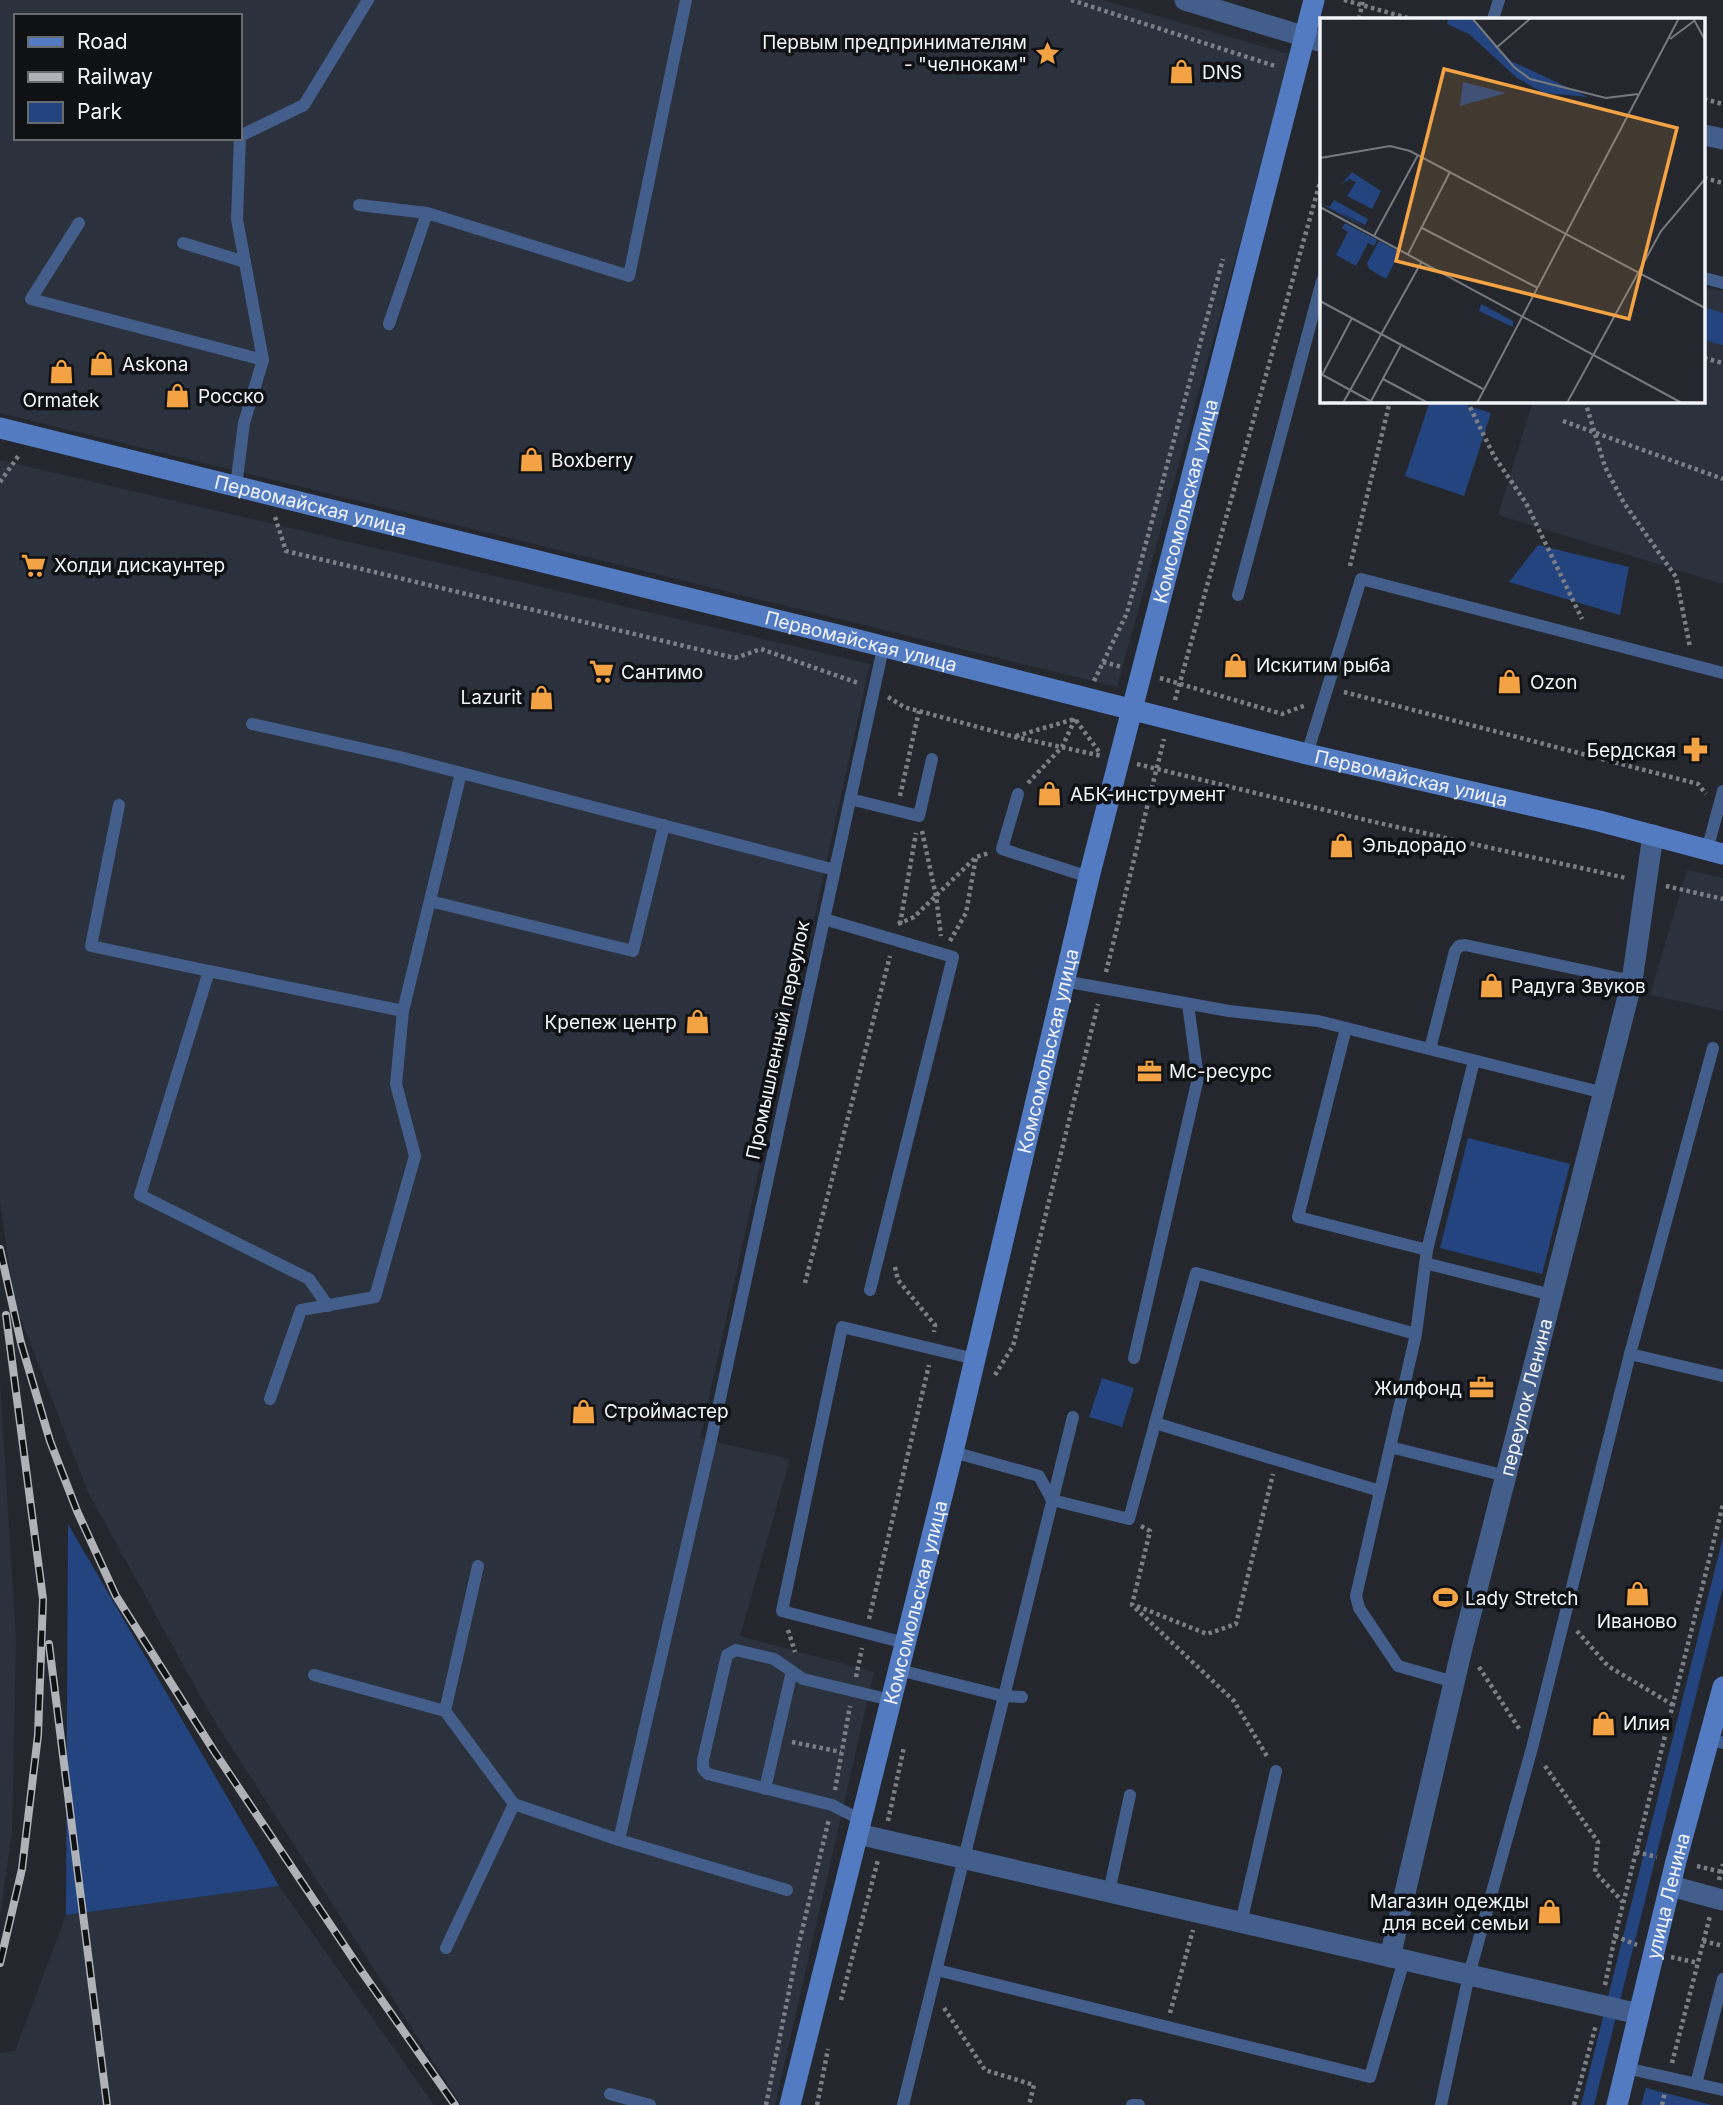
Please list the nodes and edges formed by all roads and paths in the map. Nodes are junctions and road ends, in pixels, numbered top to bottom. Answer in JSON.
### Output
{"nodes":[{"id":1,"x":368,"y":0,"type":"edge"},
{"id":2,"x":686,"y":0,"type":"edge"},
{"id":3,"x":1071,"y":0,"type":"edge"},
{"id":4,"x":1185,"y":0,"type":"edge"},
{"id":5,"x":1314,"y":0,"type":"edge"},
{"id":6,"x":1344,"y":0,"type":"edge"},
{"id":7,"x":1499,"y":0,"type":"edge"},
{"id":8,"x":1363,"y":2,"type":"edge"},
{"id":9,"x":1408,"y":18,"type":"edge"},
{"id":10,"x":1493,"y":18,"type":"edge"},
{"id":11,"x":1313,"y":39,"type":"edge"},
{"id":12,"x":1272,"y":79,"type":"dead end"},
{"id":13,"x":1706,"y":100,"type":"edge"},
{"id":14,"x":1723,"y":104,"type":"edge"},
{"id":15,"x":242,"y":135,"type":"edge"},
{"id":16,"x":240,"y":140,"type":"edge"},
{"id":17,"x":1706,"y":179,"type":"edge"},
{"id":18,"x":1320,"y":183,"type":"edge"},
{"id":19,"x":1723,"y":183,"type":"edge"},
{"id":20,"x":359,"y":205,"type":"dead end"},
{"id":21,"x":427,"y":213,"type":"junction"},
{"id":22,"x":79,"y":223,"type":"dead end"},
{"id":23,"x":183,"y":243,"type":"dead end"},
{"id":24,"x":1224,"y":253,"type":"dead end"},
{"id":25,"x":244,"y":262,"type":"junction"},
{"id":26,"x":1706,"y":279,"type":"edge"},
{"id":27,"x":1723,"y":283,"type":"edge"},
{"id":28,"x":1320,"y":288,"type":"edge"},
{"id":29,"x":389,"y":324,"type":"dead end"},
{"id":30,"x":1706,"y":359,"type":"edge"},
{"id":31,"x":263,"y":360,"type":"junction"},
{"id":32,"x":1723,"y":363,"type":"edge"},
{"id":33,"x":1390,"y":402,"type":"edge"},
{"id":34,"x":1467,"y":402,"type":"edge"},
{"id":35,"x":1585,"y":402,"type":"edge"},
{"id":36,"x":1563,"y":421,"type":"dead end"},
{"id":37,"x":0,"y":428,"type":"edge"},
{"id":38,"x":1594,"y":432,"type":"junction"},
{"id":39,"x":9,"y":453,"type":"dead end"},
{"id":40,"x":19,"y":455,"type":"junction"},
{"id":41,"x":32,"y":458,"type":"dead end"},
{"id":42,"x":1723,"y":479,"type":"edge"},
{"id":43,"x":0,"y":482,"type":"edge"},
{"id":44,"x":236,"y":486,"type":"junction"},
{"id":45,"x":263,"y":513,"type":"dead end"},
{"id":46,"x":1361,"y":579,"type":"junction"},
{"id":47,"x":1238,"y":595,"type":"dead end"},
{"id":48,"x":1127,"y":613,"type":"dead end"},
{"id":49,"x":1591,"y":639,"type":"junction"},
{"id":50,"x":883,"y":648,"type":"junction"},
{"id":51,"x":1103,"y":662,"type":"dead end"},
{"id":52,"x":1693,"y":665,"type":"junction"},
{"id":53,"x":1142,"y":673,"type":"junction"},
{"id":54,"x":1723,"y":673,"type":"edge"},
{"id":55,"x":1180,"y":683,"type":"junction"},
{"id":56,"x":874,"y":689,"type":"junction"},
{"id":57,"x":1325,"y":698,"type":"junction"},
{"id":58,"x":1132,"y":710,"type":"junction"},
{"id":59,"x":919,"y":711,"type":"dead end"},
{"id":60,"x":1170,"y":719,"type":"junction"},
{"id":61,"x":252,"y":724,"type":"dead end"},
{"id":62,"x":1015,"y":737,"type":"dead end"},
{"id":63,"x":1062,"y":747,"type":"dead end"},
{"id":64,"x":1307,"y":754,"type":"junction"},
{"id":65,"x":1102,"y":756,"type":"dead end"},
{"id":66,"x":932,"y":759,"type":"dead end"},
{"id":67,"x":461,"y":773,"type":"junction"},
{"id":68,"x":1018,"y":794,"type":"joint"},
{"id":69,"x":850,"y":799,"type":"junction"},
{"id":70,"x":1721,"y":800,"type":"edge"},
{"id":71,"x":119,"y":805,"type":"dead end"},
{"id":72,"x":897,"y":811,"type":"junction"},
{"id":73,"x":919,"y":816,"type":"junction"},
{"id":74,"x":1370,"y":821,"type":"dead end"},
{"id":75,"x":664,"y":825,"type":"junction"},
{"id":76,"x":1653,"y":835,"type":"junction"},
{"id":77,"x":1002,"y":849,"type":"junction"},
{"id":78,"x":1715,"y":852,"type":"edge"},
{"id":79,"x":976,"y":856,"type":"junction"},
{"id":80,"x":835,"y":870,"type":"junction"},
{"id":81,"x":1089,"y":877,"type":"junction"},
{"id":82,"x":1647,"y":882,"type":"junction"},
{"id":83,"x":936,"y":896,"type":"junction"},
{"id":84,"x":1723,"y":899,"type":"edge"},
{"id":85,"x":430,"y":901,"type":"junction"},
{"id":86,"x":824,"y":919,"type":"junction"},
{"id":87,"x":900,"y":923,"type":"junction"},
{"id":88,"x":875,"y":934,"type":"junction"},
{"id":89,"x":894,"y":940,"type":"junction"},
{"id":90,"x":943,"y":954,"type":"junction"},
{"id":91,"x":209,"y":971,"type":"junction"},
{"id":92,"x":1064,"y":981,"type":"junction"},
{"id":93,"x":1632,"y":981,"type":"junction"},
{"id":94,"x":1102,"y":988,"type":"junction"},
{"id":95,"x":1188,"y":1004,"type":"junction"},
{"id":96,"x":402,"y":1011,"type":"junction"},
{"id":97,"x":1346,"y":1028,"type":"junction"},
{"id":98,"x":1713,"y":1048,"type":"dead end"},
{"id":99,"x":1430,"y":1049,"type":"junction"},
{"id":100,"x":1474,"y":1060,"type":"junction"},
{"id":101,"x":1604,"y":1093,"type":"junction"},
{"id":102,"x":884,"y":1229,"type":"junction"},
{"id":103,"x":1426,"y":1256,"type":"junction"},
{"id":104,"x":805,"y":1283,"type":"dead end"},
{"id":105,"x":870,"y":1290,"type":"dead end"},
{"id":106,"x":1552,"y":1295,"type":"junction"},
{"id":107,"x":328,"y":1306,"type":"junction"},
{"id":108,"x":1416,"y":1334,"type":"junction"},
{"id":109,"x":933,"y":1348,"type":"junction"},
{"id":110,"x":1630,"y":1354,"type":"junction"},
{"id":111,"x":1134,"y":1358,"type":"dead end"},
{"id":112,"x":975,"y":1359,"type":"junction"},
{"id":113,"x":1723,"y":1376,"type":"edge"},
{"id":114,"x":993,"y":1385,"type":"dead end"},
{"id":115,"x":270,"y":1399,"type":"dead end"},
{"id":116,"x":1073,"y":1417,"type":"dead end"},
{"id":117,"x":1155,"y":1423,"type":"junction"},
{"id":118,"x":1390,"y":1447,"type":"junction"},
{"id":119,"x":953,"y":1452,"type":"junction"},
{"id":120,"x":1276,"y":1460,"type":"junction"},
{"id":121,"x":1506,"y":1476,"type":"junction"},
{"id":122,"x":1380,"y":1491,"type":"junction"},
{"id":123,"x":1052,"y":1500,"type":"junction"},
{"id":124,"x":1723,"y":1504,"type":"edge"},
{"id":125,"x":1129,"y":1519,"type":"junction"},
{"id":126,"x":478,"y":1566,"type":"dead end"},
{"id":127,"x":1132,"y":1605,"type":"junction"},
{"id":128,"x":1565,"y":1618,"type":"junction"},
{"id":129,"x":865,"y":1633,"type":"junction"},
{"id":130,"x":905,"y":1643,"type":"junction"},
{"id":131,"x":1463,"y":1644,"type":"junction"},
{"id":132,"x":899,"y":1670,"type":"junction"},
{"id":133,"x":792,"y":1671,"type":"junction"},
{"id":134,"x":314,"y":1675,"type":"dead end"},
{"id":135,"x":1454,"y":1682,"type":"junction"},
{"id":136,"x":1723,"y":1687,"type":"edge"},
{"id":137,"x":853,"y":1691,"type":"junction"},
{"id":138,"x":1003,"y":1696,"type":"junction"},
{"id":139,"x":1022,"y":1697,"type":"dead end"},
{"id":140,"x":891,"y":1700,"type":"junction"},
{"id":141,"x":1672,"y":1704,"type":"junction"},
{"id":142,"x":445,"y":1711,"type":"junction"},
{"id":143,"x":791,"y":1741,"type":"dead end"},
{"id":144,"x":1716,"y":1741,"type":"edge"},
{"id":145,"x":1532,"y":1748,"type":"junction"},
{"id":146,"x":841,"y":1752,"type":"junction"},
{"id":147,"x":1276,"y":1771,"type":"joint"},
{"id":148,"x":765,"y":1789,"type":"junction"},
{"id":149,"x":1130,"y":1795,"type":"dead end"},
{"id":150,"x":514,"y":1804,"type":"junction"},
{"id":151,"x":832,"y":1805,"type":"junction"},
{"id":152,"x":859,"y":1827,"type":"junction"},
{"id":153,"x":619,"y":1840,"type":"junction"},
{"id":154,"x":964,"y":1859,"type":"junction"},
{"id":155,"x":1671,"y":1886,"type":"junction"},
{"id":156,"x":787,"y":1890,"type":"dead end"},
{"id":157,"x":1109,"y":1892,"type":"junction"},
{"id":158,"x":1719,"y":1899,"type":"edge"},
{"id":159,"x":1623,"y":1902,"type":"junction"},
{"id":160,"x":1198,"y":1913,"type":"junction"},
{"id":161,"x":1241,"y":1923,"type":"junction"},
{"id":162,"x":1703,"y":1941,"type":"junction"},
{"id":163,"x":1723,"y":1946,"type":"edge"},
{"id":164,"x":446,"y":1948,"type":"dead end"},
{"id":165,"x":1397,"y":1959,"type":"junction"},
{"id":166,"x":937,"y":1970,"type":"junction"},
{"id":167,"x":1469,"y":1975,"type":"junction"},
{"id":168,"x":1723,"y":1979,"type":"edge"},
{"id":169,"x":932,"y":1990,"type":"junction"},
{"id":170,"x":1601,"y":2006,"type":"junction"},
{"id":171,"x":1639,"y":2014,"type":"junction"},
{"id":172,"x":1167,"y":2027,"type":"junction"},
{"id":173,"x":1626,"y":2068,"type":"junction"},
{"id":174,"x":1669,"y":2078,"type":"junction"},
{"id":175,"x":1696,"y":2084,"type":"junction"},
{"id":176,"x":1723,"y":2091,"type":"edge"},
{"id":177,"x":610,"y":2094,"type":"dead end"},
{"id":178,"x":650,"y":2105,"type":"edge"},
{"id":179,"x":765,"y":2105,"type":"edge"},
{"id":180,"x":790,"y":2105,"type":"edge"},
{"id":181,"x":904,"y":2105,"type":"edge"},
{"id":182,"x":1029,"y":2105,"type":"edge"},
{"id":183,"x":1132,"y":2105,"type":"edge"},
{"id":184,"x":1139,"y":2105,"type":"edge"},
{"id":185,"x":1441,"y":2105,"type":"edge"},
{"id":186,"x":1574,"y":2105,"type":"edge"},
{"id":187,"x":1617,"y":2105,"type":"edge"},
{"id":188,"x":1662,"y":2105,"type":"edge"}],
"edges":[{"from":1,"to":15,"type":"lane"},
{"from":2,"to":21,"type":"lane"},
{"from":3,"to":12,"type":"path"},
{"from":4,"to":11,"type":"street"},
{"from":5,"to":11,"type":"main road","name":"Комсомольская улица"},
{"from":6,"to":8,"type":"path"},
{"from":7,"to":10,"type":"lane"},
{"from":8,"to":9,"type":"path"},
{"from":11,"to":53,"type":"main road","name":"Комсомольская улица"},
{"from":13,"to":14,"type":"path"},
{"from":16,"to":25,"type":"lane"},
{"from":17,"to":19,"type":"path"},
{"from":18,"to":55,"type":"path"},
{"from":20,"to":21,"type":"lane"},
{"from":21,"to":29,"type":"lane"},
{"from":22,"to":31,"type":"lane"},
{"from":23,"to":25,"type":"lane"},
{"from":24,"to":48,"type":"path"},
{"from":25,"to":31,"type":"lane"},
{"from":26,"to":27,"type":"lane"},
{"from":28,"to":47,"type":"lane"},
{"from":30,"to":32,"type":"path"},
{"from":31,"to":44,"type":"lane"},
{"from":33,"to":46,"type":"path"},
{"from":34,"to":49,"type":"path"},
{"from":35,"to":38,"type":"path"},
{"from":36,"to":38,"type":"path"},
{"from":37,"to":44,"type":"main road","name":"Первомайская улица"},
{"from":38,"to":42,"type":"path"},
{"from":38,"to":52,"type":"path"},
{"from":39,"to":40,"type":"path"},
{"from":40,"to":41,"type":"path"},
{"from":40,"to":43,"type":"path"},
{"from":44,"to":50,"type":"main road","name":"Первомайская улица"},
{"from":45,"to":56,"type":"path"},
{"from":46,"to":49,"type":"lane"},
{"from":46,"to":57,"type":"lane"},
{"from":49,"to":52,"type":"lane"},
{"from":50,"to":56,"type":"lane","name":"Промышленный переулок"},
{"from":50,"to":58,"type":"main road","name":"Первомайская улица"},
{"from":51,"to":53,"type":"path"},
{"from":52,"to":54,"type":"lane"},
{"from":53,"to":55,"type":"path"},
{"from":53,"to":58,"type":"main road","name":"Комсомольская улица"},
{"from":55,"to":57,"type":"path"},
{"from":55,"to":60,"type":"path"},
{"from":56,"to":69,"type":"lane","name":"Промышленный переулок"},
{"from":57,"to":64,"type":"lane"},
{"from":57,"to":70,"type":"path"},
{"from":58,"to":60,"type":"main road","name":"Первомайская улица"},
{"from":58,"to":81,"type":"main road","name":"Комсомольская улица"},
{"from":59,"to":72,"type":"path"},
{"from":60,"to":64,"type":"main road","name":"Первомайская улица"},
{"from":60,"to":94,"type":"path"},
{"from":61,"to":67,"type":"lane"},
{"from":62,"to":65,"type":"path"},
{"from":63,"to":68,"type":"path"},
{"from":64,"to":76,"type":"main road","name":"Первомайская улица"},
{"from":66,"to":73,"type":"lane"},
{"from":67,"to":75,"type":"lane"},
{"from":67,"to":85,"type":"lane"},
{"from":68,"to":77,"type":"lane"},
{"from":69,"to":72,"type":"lane"},
{"from":69,"to":80,"type":"lane","name":"Промышленный переулок"},
{"from":70,"to":78,"type":"lane"},
{"from":71,"to":91,"type":"lane"},
{"from":72,"to":73,"type":"lane"},
{"from":73,"to":83,"type":"path"},
{"from":73,"to":87,"type":"path"},
{"from":74,"to":82,"type":"path"},
{"from":75,"to":80,"type":"lane"},
{"from":75,"to":85,"type":"lane"},
{"from":76,"to":78,"type":"main road","name":"Первомайская улица"},
{"from":76,"to":82,"type":"street","name":"переулок Ленина"},
{"from":77,"to":79,"type":"path"},
{"from":77,"to":81,"type":"lane"},
{"from":79,"to":83,"type":"path"},
{"from":79,"to":90,"type":"path"},
{"from":80,"to":86,"type":"lane","name":"Промышленный переулок"},
{"from":81,"to":92,"type":"main road","name":"Комсомольская улица"},
{"from":82,"to":84,"type":"path"},
{"from":82,"to":93,"type":"street","name":"переулок Ленина"},
{"from":83,"to":87,"type":"path"},
{"from":83,"to":90,"type":"path"},
{"from":85,"to":96,"type":"lane"},
{"from":86,"to":88,"type":"lane"},
{"from":86,"to":153,"type":"lane","name":"Промышленный переулок"},
{"from":87,"to":88,"type":"path"},
{"from":87,"to":89,"type":"path"},
{"from":88,"to":89,"type":"lane"},
{"from":89,"to":90,"type":"lane"},
{"from":89,"to":104,"type":"path"},
{"from":90,"to":102,"type":"lane"},
{"from":91,"to":96,"type":"lane"},
{"from":91,"to":107,"type":"lane"},
{"from":92,"to":94,"type":"lane"},
{"from":92,"to":112,"type":"main road","name":"Комсомольская улица"},
{"from":93,"to":99,"type":"lane"},
{"from":93,"to":101,"type":"street","name":"переулок Ленина"},
{"from":94,"to":95,"type":"lane"},
{"from":94,"to":114,"type":"path"},
{"from":95,"to":97,"type":"lane"},
{"from":95,"to":111,"type":"lane"},
{"from":96,"to":107,"type":"lane"},
{"from":97,"to":99,"type":"lane"},
{"from":97,"to":103,"type":"lane"},
{"from":98,"to":110,"type":"lane"},
{"from":99,"to":100,"type":"lane"},
{"from":100,"to":101,"type":"lane"},
{"from":100,"to":103,"type":"lane"},
{"from":101,"to":106,"type":"street","name":"переулок Ленина"},
{"from":102,"to":105,"type":"lane"},
{"from":102,"to":109,"type":"path"},
{"from":103,"to":106,"type":"lane"},
{"from":103,"to":108,"type":"lane"},
{"from":106,"to":121,"type":"street","name":"переулок Ленина"},
{"from":107,"to":115,"type":"lane"},
{"from":108,"to":117,"type":"lane"},
{"from":108,"to":118,"type":"lane"},
{"from":109,"to":112,"type":"lane"},
{"from":109,"to":129,"type":"path"},
{"from":109,"to":129,"type":"lane"},
{"from":110,"to":113,"type":"lane"},
{"from":110,"to":128,"type":"lane"},
{"from":112,"to":119,"type":"main road","name":"Комсомольская улица"},
{"from":116,"to":123,"type":"lane"},
{"from":117,"to":120,"type":"lane"},
{"from":117,"to":125,"type":"lane"},
{"from":118,"to":121,"type":"lane"},
{"from":118,"to":122,"type":"lane"},
{"from":119,"to":123,"type":"lane"},
{"from":119,"to":130,"type":"main road","name":"Комсомольская улица"},
{"from":120,"to":122,"type":"lane"},
{"from":120,"to":127,"type":"path"},
{"from":121,"to":131,"type":"street","name":"переулок Ленина"},
{"from":122,"to":135,"type":"lane"},
{"from":123,"to":125,"type":"lane"},
{"from":123,"to":138,"type":"lane"},
{"from":124,"to":141,"type":"path"},
{"from":125,"to":127,"type":"path"},
{"from":126,"to":142,"type":"lane"},
{"from":127,"to":147,"type":"path"},
{"from":128,"to":141,"type":"path"},
{"from":128,"to":145,"type":"lane"},
{"from":129,"to":130,"type":"lane"},
{"from":129,"to":137,"type":"path"},
{"from":130,"to":132,"type":"main road","name":"Комсомольская улица"},
{"from":131,"to":135,"type":"street","name":"переулок Ленина"},
{"from":131,"to":145,"type":"path"},
{"from":132,"to":138,"type":"lane"},
{"from":132,"to":140,"type":"main road","name":"Комсомольская улица"},
{"from":133,"to":137,"type":"lane"},
{"from":133,"to":148,"type":"lane"},
{"from":133,"to":148,"type":"lane"},
{"from":134,"to":142,"type":"lane"},
{"from":135,"to":165,"type":"street","name":"переулок Ленина"},
{"from":136,"to":144,"type":"main road","name":"улица Ленина"},
{"from":137,"to":140,"type":"lane"},
{"from":137,"to":146,"type":"path"},
{"from":138,"to":139,"type":"lane"},
{"from":138,"to":154,"type":"lane"},
{"from":140,"to":152,"type":"main road","name":"Комсомольская улица"},
{"from":141,"to":159,"type":"path"},
{"from":142,"to":150,"type":"lane"},
{"from":143,"to":146,"type":"path"},
{"from":144,"to":155,"type":"main road","name":"улица Ленина"},
{"from":145,"to":159,"type":"path"},
{"from":145,"to":167,"type":"lane"},
{"from":146,"to":151,"type":"path"},
{"from":147,"to":161,"type":"lane"},
{"from":148,"to":151,"type":"lane"},
{"from":149,"to":157,"type":"lane"},
{"from":150,"to":153,"type":"lane"},
{"from":150,"to":164,"type":"lane"},
{"from":151,"to":152,"type":"lane"},
{"from":151,"to":179,"type":"path"},
{"from":152,"to":154,"type":"street"},
{"from":152,"to":180,"type":"main road","name":"Комсомольская улица"},
{"from":153,"to":156,"type":"lane"},
{"from":154,"to":157,"type":"street"},
{"from":154,"to":166,"type":"lane"},
{"from":155,"to":158,"type":"street"},
{"from":155,"to":171,"type":"main road","name":"улица Ленина"},
{"from":157,"to":160,"type":"street"},
{"from":158,"to":162,"type":"path"},
{"from":159,"to":170,"type":"path"},
{"from":160,"to":161,"type":"street"},
{"from":160,"to":172,"type":"path"},
{"from":161,"to":165,"type":"street"},
{"from":162,"to":163,"type":"path"},
{"from":162,"to":174,"type":"path"},
{"from":165,"to":167,"type":"street"},
{"from":165,"to":172,"type":"lane"},
{"from":166,"to":169,"type":"lane"},
{"from":166,"to":172,"type":"lane"},
{"from":167,"to":170,"type":"street"},
{"from":167,"to":185,"type":"lane"},
{"from":168,"to":175,"type":"lane"},
{"from":169,"to":181,"type":"lane"},
{"from":169,"to":182,"type":"path"},
{"from":170,"to":171,"type":"street"},
{"from":170,"to":186,"type":"path"},
{"from":171,"to":173,"type":"main road","name":"улица Ленина"},
{"from":173,"to":174,"type":"lane"},
{"from":173,"to":187,"type":"main road","name":"улица Ленина"},
{"from":174,"to":175,"type":"lane"},
{"from":174,"to":188,"type":"path"},
{"from":175,"to":176,"type":"lane"},
{"from":177,"to":178,"type":"lane"},
{"from":183,"to":184,"type":"lane"}]}
